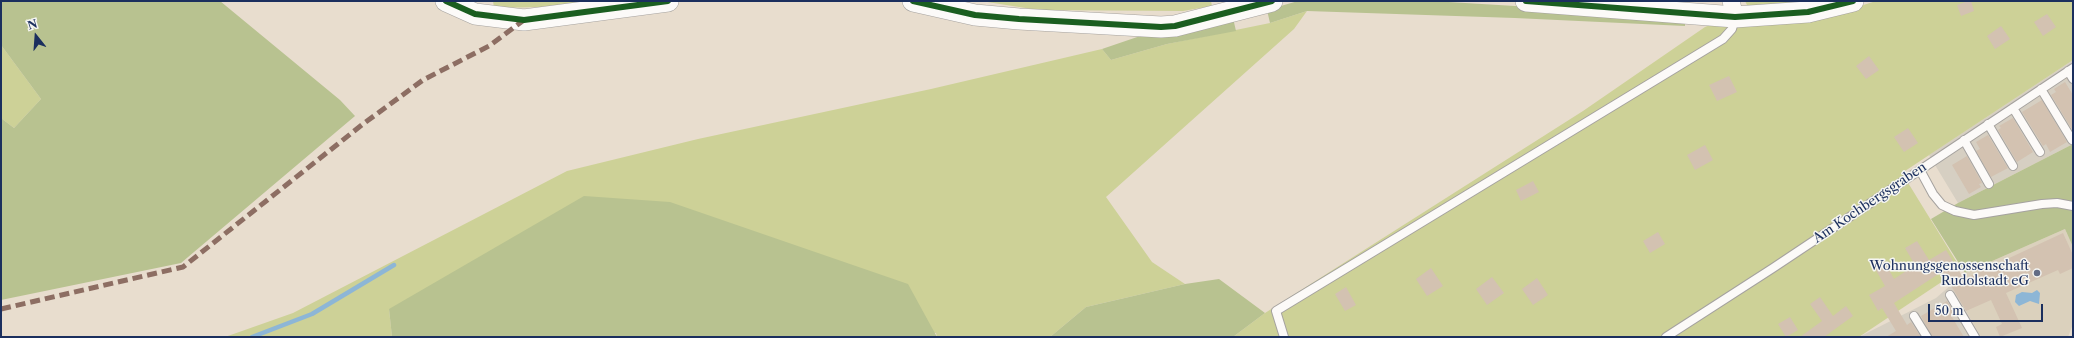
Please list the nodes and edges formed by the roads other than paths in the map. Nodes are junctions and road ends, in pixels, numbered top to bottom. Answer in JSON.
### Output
{"nodes":[{"id":1,"x":446,"y":1,"type":"edge"},
{"id":2,"x":668,"y":1,"type":"edge"},
{"id":3,"x":913,"y":1,"type":"edge"},
{"id":4,"x":1272,"y":1,"type":"edge"},
{"id":5,"x":1526,"y":1,"type":"edge"},
{"id":6,"x":1854,"y":1,"type":"edge"},
{"id":7,"x":1733,"y":9,"type":"edge"},
{"id":8,"x":2070,"y":69,"type":"edge"},
{"id":9,"x":2073,"y":80,"type":"edge"},
{"id":10,"x":2041,"y":89,"type":"junction"},
{"id":11,"x":2013,"y":108,"type":"junction"},
{"id":12,"x":1988,"y":124,"type":"junction"},
{"id":13,"x":1964,"y":140,"type":"junction"},
{"id":14,"x":2072,"y":140,"type":"dead end"},
{"id":15,"x":2040,"y":152,"type":"dead end"},
{"id":16,"x":2013,"y":166,"type":"dead end"},
{"id":17,"x":1920,"y":170,"type":"junction"},
{"id":18,"x":1989,"y":184,"type":"dead end"},
{"id":19,"x":2073,"y":206,"type":"edge"},
{"id":20,"x":1950,"y":296,"type":"dead end"},
{"id":21,"x":1914,"y":316,"type":"dead end"},
{"id":22,"x":1284,"y":337,"type":"edge"},
{"id":23,"x":1666,"y":337,"type":"edge"},
{"id":24,"x":1927,"y":337,"type":"edge"},
{"id":25,"x":1975,"y":337,"type":"edge"}],
"edges":[{"from":1,"to":2,"type":"street"},
{"from":3,"to":4,"type":"street"},
{"from":5,"to":7,"type":"street"},
{"from":6,"to":7,"type":"street"},
{"from":7,"to":22,"type":"lane"},
{"from":8,"to":9,"type":"lane"},
{"from":8,"to":10,"type":"lane","name":"Am Kochbergsgraben"},
{"from":10,"to":11,"type":"lane","name":"Am Kochbergsgraben"},
{"from":10,"to":14,"type":"lane"},
{"from":11,"to":12,"type":"lane","name":"Am Kochbergsgraben"},
{"from":11,"to":15,"type":"lane"},
{"from":12,"to":13,"type":"lane","name":"Am Kochbergsgraben"},
{"from":12,"to":16,"type":"lane"},
{"from":13,"to":17,"type":"lane","name":"Am Kochbergsgraben"},
{"from":13,"to":18,"type":"lane"},
{"from":17,"to":19,"type":"lane"},
{"from":17,"to":23,"type":"lane","name":"Am Kochbergsgraben"},
{"from":20,"to":25,"type":"lane"},
{"from":21,"to":24,"type":"lane"}]}
